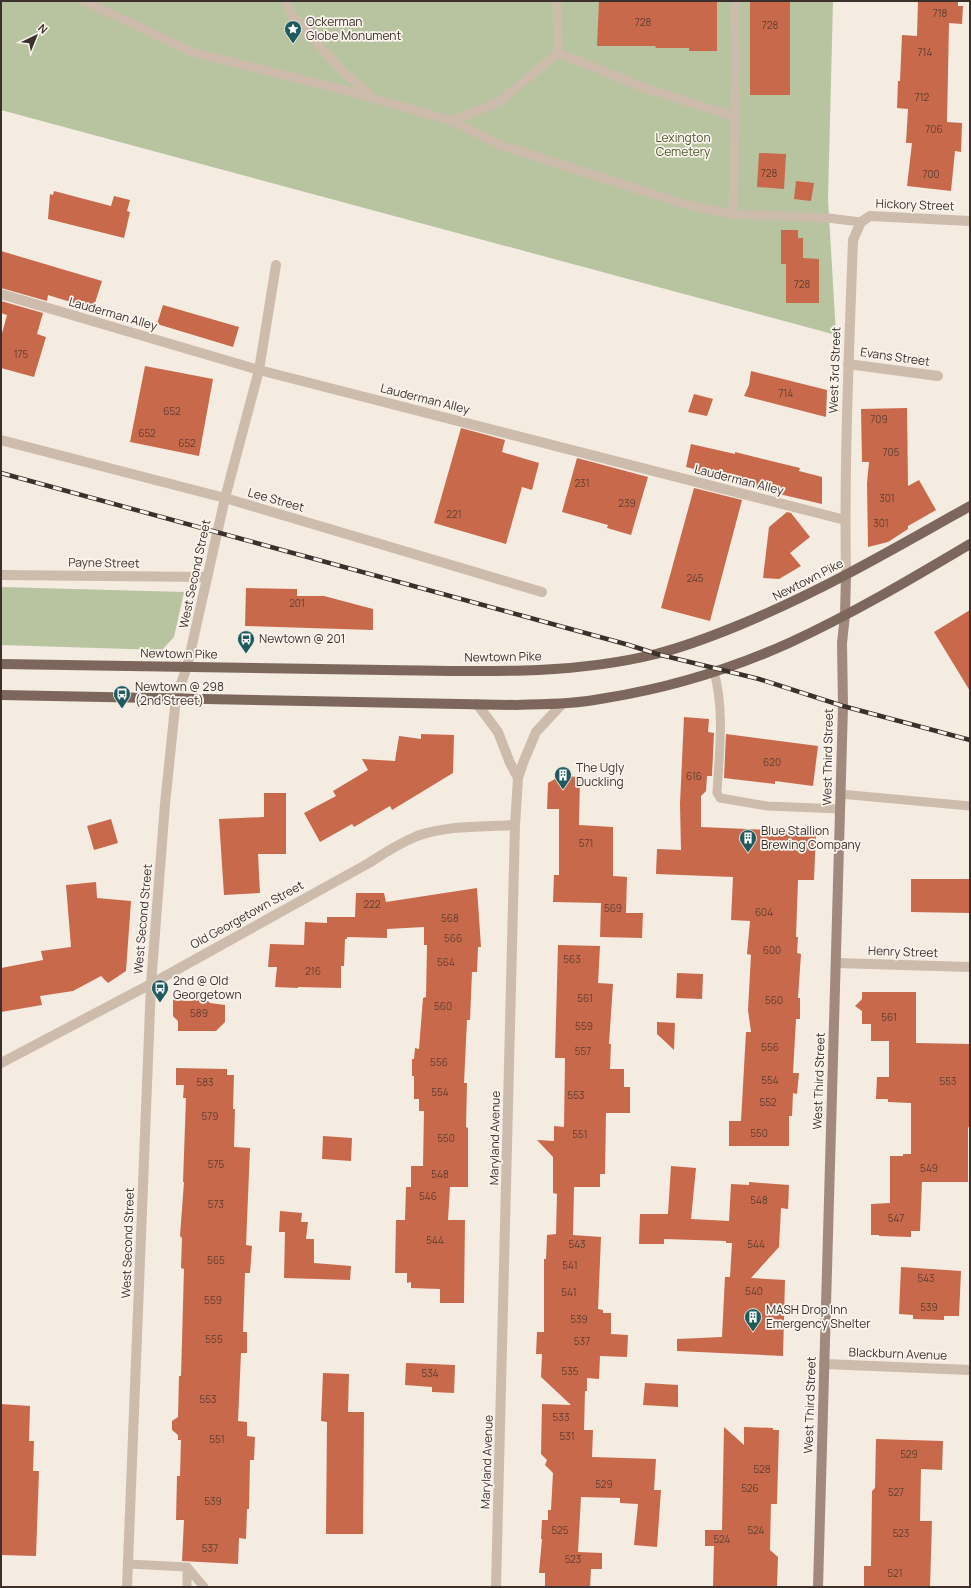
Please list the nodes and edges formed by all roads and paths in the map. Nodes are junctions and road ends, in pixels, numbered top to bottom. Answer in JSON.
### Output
{"nodes":[{"id":1,"x":84,"y":1,"type":"edge"},
{"id":2,"x":286,"y":1,"type":"edge"},
{"id":3,"x":557,"y":1,"type":"edge"},
{"id":4,"x":735,"y":1,"type":"edge"},
{"id":5,"x":558,"y":53,"type":"junction"},
{"id":6,"x":374,"y":98,"type":"junction"},
{"id":7,"x":735,"y":117,"type":"junction"},
{"id":8,"x":452,"y":121,"type":"junction"},
{"id":9,"x":733,"y":214,"type":"junction"},
{"id":10,"x":970,"y":221,"type":"edge"},
{"id":11,"x":861,"y":222,"type":"junction"},
{"id":12,"x":276,"y":265,"type":"dead end"},
{"id":13,"x":1,"y":294,"type":"edge"},
{"id":14,"x":848,"y":364,"type":"junction"},
{"id":15,"x":259,"y":370,"type":"junction"},
{"id":16,"x":938,"y":376,"type":"dead end"},
{"id":17,"x":1,"y":440,"type":"edge"},
{"id":18,"x":225,"y":498,"type":"junction"},
{"id":19,"x":970,"y":506,"type":"edge"},
{"id":20,"x":845,"y":520,"type":"junction"},
{"id":21,"x":970,"y":544,"type":"edge"},
{"id":22,"x":1,"y":575,"type":"edge"},
{"id":23,"x":846,"y":575,"type":"junction"},
{"id":24,"x":206,"y":577,"type":"junction"},
{"id":25,"x":542,"y":592,"type":"dead end"},
{"id":26,"x":846,"y":615,"type":"junction"},
{"id":27,"x":1,"y":664,"type":"edge"},
{"id":28,"x":187,"y":667,"type":"junction"},
{"id":29,"x":714,"y":672,"type":"junction"},
{"id":30,"x":1,"y":695,"type":"edge"},
{"id":31,"x":176,"y":698,"type":"junction"},
{"id":32,"x":477,"y":704,"type":"junction"},
{"id":33,"x":562,"y":704,"type":"junction"},
{"id":34,"x":518,"y":778,"type":"junction"},
{"id":35,"x":840,"y":794,"type":"junction"},
{"id":36,"x":970,"y":806,"type":"edge"},
{"id":37,"x":840,"y":810,"type":"junction"},
{"id":38,"x":515,"y":825,"type":"junction"},
{"id":39,"x":836,"y":963,"type":"junction"},
{"id":40,"x":970,"y":967,"type":"edge"},
{"id":41,"x":151,"y":984,"type":"junction"},
{"id":42,"x":1,"y":1063,"type":"edge"},
{"id":43,"x":824,"y":1364,"type":"junction"},
{"id":44,"x":970,"y":1370,"type":"edge"},
{"id":45,"x":128,"y":1564,"type":"junction"},
{"id":46,"x":187,"y":1567,"type":"junction"},
{"id":47,"x":127,"y":1587,"type":"edge"},
{"id":48,"x":187,"y":1587,"type":"edge"},
{"id":49,"x":204,"y":1587,"type":"edge"},
{"id":50,"x":496,"y":1587,"type":"edge"},
{"id":51,"x":818,"y":1587,"type":"edge"}],
"edges":[{"from":1,"to":6,"type":"lane"},
{"from":2,"to":6,"type":"lane"},
{"from":3,"to":5,"type":"lane"},
{"from":4,"to":7,"type":"lane"},
{"from":5,"to":7,"type":"lane"},
{"from":5,"to":8,"type":"lane"},
{"from":6,"to":8,"type":"lane"},
{"from":7,"to":9,"type":"lane"},
{"from":8,"to":9,"type":"lane"},
{"from":9,"to":11,"type":"lane"},
{"from":10,"to":11,"type":"street","name":"Hickory Street"},
{"from":11,"to":14,"type":"street","name":"West 3rd Street"},
{"from":12,"to":15,"type":"street","name":"West Second Street"},
{"from":13,"to":15,"type":"street","name":"Lauderman Alley"},
{"from":14,"to":16,"type":"street","name":"Evans Street"},
{"from":14,"to":20,"type":"street","name":"West 3rd Street"},
{"from":15,"to":18,"type":"street","name":"West Second Street"},
{"from":15,"to":20,"type":"street","name":"Lauderman Alley"},
{"from":17,"to":18,"type":"street","name":"Lee Street"},
{"from":18,"to":24,"type":"street","name":"West Second Street"},
{"from":18,"to":25,"type":"street","name":"Lee Street"},
{"from":19,"to":23,"type":"main road","name":"Newtown Pike"},
{"from":20,"to":23,"type":"street"},
{"from":21,"to":26,"type":"main road"},
{"from":22,"to":24,"type":"street","name":"Payne Street"},
{"from":23,"to":26,"type":"main road","name":"West Third Street"},
{"from":23,"to":28,"type":"main road","name":"Newtown Pike"},
{"from":24,"to":28,"type":"street","name":"West Second Street"},
{"from":26,"to":29,"type":"main road"},
{"from":26,"to":35,"type":"main road","name":"West Third Street"},
{"from":27,"to":28,"type":"main road","name":"Newtown Pike"},
{"from":28,"to":31,"type":"street","name":"West Second Street"},
{"from":29,"to":33,"type":"main road"},
{"from":29,"to":37,"type":"lane"},
{"from":30,"to":31,"type":"main road"},
{"from":31,"to":32,"type":"main road"},
{"from":31,"to":41,"type":"street","name":"West Second Street"},
{"from":32,"to":33,"type":"main road"},
{"from":32,"to":34,"type":"street"},
{"from":33,"to":34,"type":"street","name":"Maryland Avenue"},
{"from":34,"to":38,"type":"street","name":"Maryland Avenue"},
{"from":35,"to":36,"type":"lane"},
{"from":35,"to":37,"type":"main road","name":"West Third Street"},
{"from":37,"to":39,"type":"main road","name":"West Third Street"},
{"from":38,"to":41,"type":"street","name":"Old Georgetown Street"},
{"from":38,"to":50,"type":"street","name":"Maryland Avenue"},
{"from":39,"to":40,"type":"street","name":"Henry Street"},
{"from":39,"to":43,"type":"main road","name":"West Third Street"},
{"from":41,"to":42,"type":"street","name":"Old Georgetown Street"},
{"from":41,"to":45,"type":"street","name":"West Second Street"},
{"from":43,"to":44,"type":"street","name":"Blackburn Avenue"},
{"from":43,"to":51,"type":"main road","name":"West Third Street"},
{"from":45,"to":46,"type":"lane"},
{"from":45,"to":47,"type":"street","name":"West Second Street"},
{"from":46,"to":48,"type":"lane"},
{"from":46,"to":49,"type":"lane"}]}
